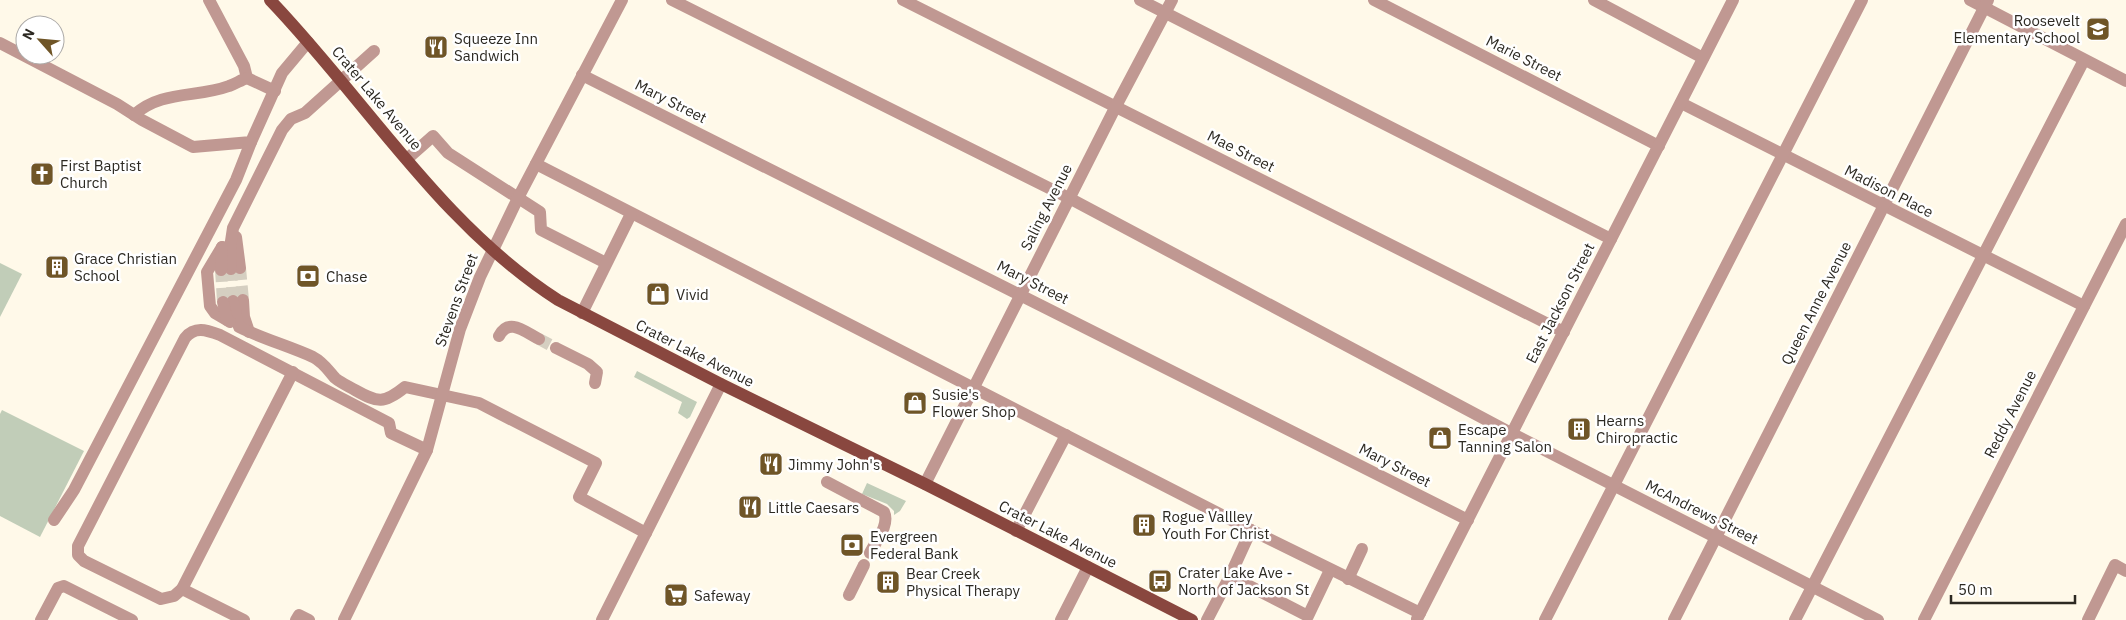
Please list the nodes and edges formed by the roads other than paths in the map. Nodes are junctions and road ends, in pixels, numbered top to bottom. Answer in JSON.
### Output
{"nodes":[{"id":1,"x":209,"y":0,"type":"edge"},
{"id":2,"x":270,"y":0,"type":"edge"},
{"id":3,"x":622,"y":0,"type":"edge"},
{"id":4,"x":672,"y":0,"type":"edge"},
{"id":5,"x":903,"y":0,"type":"edge"},
{"id":6,"x":1140,"y":0,"type":"edge"},
{"id":7,"x":1172,"y":0,"type":"edge"},
{"id":8,"x":1374,"y":0,"type":"edge"},
{"id":9,"x":1594,"y":0,"type":"edge"},
{"id":10,"x":1733,"y":0,"type":"edge"},
{"id":11,"x":1862,"y":0,"type":"edge"},
{"id":12,"x":1970,"y":0,"type":"edge"},
{"id":13,"x":1986,"y":4,"type":"edge"},
{"id":14,"x":1165,"y":13,"type":"junction"},
{"id":15,"x":308,"y":42,"type":"junction"},
{"id":16,"x":0,"y":43,"type":"edge"},
{"id":17,"x":374,"y":51,"type":"dead end"},
{"id":18,"x":1703,"y":58,"type":"junction"},
{"id":19,"x":2084,"y":60,"type":"junction"},
{"id":20,"x":582,"y":75,"type":"junction"},
{"id":21,"x":247,"y":78,"type":"junction"},
{"id":22,"x":342,"y":81,"type":"junction"},
{"id":23,"x":2126,"y":81,"type":"edge"},
{"id":24,"x":275,"y":91,"type":"junction"},
{"id":25,"x":1681,"y":104,"type":"junction"},
{"id":26,"x":1116,"y":106,"type":"junction"},
{"id":27,"x":134,"y":115,"type":"junction"},
{"id":28,"x":250,"y":142,"type":"junction"},
{"id":29,"x":1658,"y":146,"type":"junction"},
{"id":30,"x":1783,"y":155,"type":"junction"},
{"id":31,"x":407,"y":159,"type":"junction"},
{"id":32,"x":536,"y":164,"type":"junction"},
{"id":33,"x":518,"y":198,"type":"junction"},
{"id":34,"x":1069,"y":198,"type":"junction"},
{"id":35,"x":1883,"y":206,"type":"junction"},
{"id":36,"x":631,"y":214,"type":"junction"},
{"id":37,"x":2126,"y":224,"type":"edge"},
{"id":38,"x":233,"y":228,"type":"junction"},
{"id":39,"x":2123,"y":237,"type":"edge"},
{"id":40,"x":1612,"y":239,"type":"junction"},
{"id":41,"x":222,"y":247,"type":"junction"},
{"id":42,"x":492,"y":251,"type":"junction"},
{"id":43,"x":1983,"y":256,"type":"junction"},
{"id":44,"x":606,"y":264,"type":"junction"},
{"id":45,"x":1021,"y":294,"type":"junction"},
{"id":46,"x":2084,"y":306,"type":"junction"},
{"id":47,"x":582,"y":313,"type":"junction"},
{"id":48,"x":227,"y":320,"type":"junction"},
{"id":49,"x":244,"y":330,"type":"junction"},
{"id":50,"x":1564,"y":332,"type":"junction"},
{"id":51,"x":499,"y":336,"type":"dead end"},
{"id":52,"x":540,"y":336,"type":"tunnel mouth"},
{"id":53,"x":558,"y":344,"type":"tunnel mouth"},
{"id":54,"x":293,"y":372,"type":"junction"},
{"id":55,"x":596,"y":377,"type":"dead end"},
{"id":56,"x":721,"y":384,"type":"junction"},
{"id":57,"x":974,"y":388,"type":"junction"},
{"id":58,"x":444,"y":395,"type":"junction"},
{"id":59,"x":1511,"y":433,"type":"junction"},
{"id":60,"x":1066,"y":435,"type":"junction"},
{"id":61,"x":427,"y":450,"type":"junction"},
{"id":62,"x":827,"y":482,"type":"dead end"},
{"id":63,"x":925,"y":484,"type":"junction"},
{"id":64,"x":1613,"y":485,"type":"junction"},
{"id":65,"x":54,"y":520,"type":"dead end"},
{"id":66,"x":1468,"y":520,"type":"junction"},
{"id":67,"x":1252,"y":530,"type":"junction"},
{"id":68,"x":1016,"y":531,"type":"junction"},
{"id":69,"x":646,"y":533,"type":"junction"},
{"id":70,"x":1716,"y":538,"type":"junction"},
{"id":71,"x":1362,"y":549,"type":"dead end"},
{"id":72,"x":870,"y":553,"type":"dead end"},
{"id":73,"x":864,"y":565,"type":"dead end"},
{"id":74,"x":1088,"y":567,"type":"junction"},
{"id":75,"x":1330,"y":570,"type":"junction"},
{"id":76,"x":2126,"y":571,"type":"edge"},
{"id":77,"x":1230,"y":576,"type":"junction"},
{"id":78,"x":1348,"y":579,"type":"junction"},
{"id":79,"x":1812,"y":587,"type":"junction"},
{"id":80,"x":182,"y":589,"type":"junction"},
{"id":81,"x":849,"y":595,"type":"dead end"},
{"id":82,"x":1418,"y":617,"type":"edge"},
{"id":83,"x":345,"y":619,"type":"edge"},
{"id":84,"x":42,"y":620,"type":"edge"},
{"id":85,"x":132,"y":620,"type":"edge"},
{"id":86,"x":244,"y":620,"type":"edge"},
{"id":87,"x":296,"y":620,"type":"edge"},
{"id":88,"x":309,"y":620,"type":"edge"},
{"id":89,"x":602,"y":620,"type":"edge"},
{"id":90,"x":1061,"y":620,"type":"edge"},
{"id":91,"x":1192,"y":620,"type":"edge"},
{"id":92,"x":1207,"y":620,"type":"edge"},
{"id":93,"x":1544,"y":620,"type":"edge"},
{"id":94,"x":1674,"y":620,"type":"edge"},
{"id":95,"x":1796,"y":620,"type":"edge"},
{"id":96,"x":1878,"y":620,"type":"edge"},
{"id":97,"x":1924,"y":620,"type":"edge"},
{"id":98,"x":2088,"y":620,"type":"edge"}],
"edges":[{"from":1,"to":21,"type":"street"},
{"from":2,"to":15,"type":"main road","name":"Crater Lake Avenue"},
{"from":3,"to":20,"type":"street","name":"Stevens Street"},
{"from":4,"to":34,"type":"street","name":"McAndrews Street"},
{"from":5,"to":26,"type":"street","name":"Mae Street"},
{"from":6,"to":14,"type":"street"},
{"from":7,"to":14,"type":"street","name":"Saling Avenue"},
{"from":8,"to":29,"type":"street","name":"Marie Street"},
{"from":9,"to":18,"type":"street"},
{"from":10,"to":18,"type":"street","name":"East Jackson Street"},
{"from":11,"to":30,"type":"street"},
{"from":12,"to":13,"type":"street"},
{"from":13,"to":19,"type":"street"},
{"from":13,"to":35,"type":"street","name":"Queen Anne Avenue"},
{"from":14,"to":26,"type":"street","name":"Saling Avenue"},
{"from":14,"to":40,"type":"street"},
{"from":15,"to":22,"type":"main road","name":"Crater Lake Avenue"},
{"from":15,"to":24,"type":"street"},
{"from":16,"to":27,"type":"street"},
{"from":17,"to":22,"type":"street"},
{"from":18,"to":25,"type":"street","name":"East Jackson Street"},
{"from":19,"to":23,"type":"street"},
{"from":19,"to":43,"type":"street"},
{"from":20,"to":32,"type":"street","name":"Stevens Street"},
{"from":20,"to":45,"type":"street","name":"Mary Street"},
{"from":21,"to":24,"type":"street"},
{"from":21,"to":27,"type":"street"},
{"from":22,"to":31,"type":"main road","name":"Crater Lake Avenue"},
{"from":22,"to":38,"type":"street"},
{"from":24,"to":28,"type":"street"},
{"from":25,"to":29,"type":"street","name":"East Jackson Street"},
{"from":25,"to":30,"type":"street","name":"Madison Place"},
{"from":26,"to":34,"type":"street","name":"Saling Avenue"},
{"from":26,"to":50,"type":"street","name":"Mae Street"},
{"from":27,"to":28,"type":"street"},
{"from":28,"to":65,"type":"street"},
{"from":29,"to":40,"type":"street","name":"East Jackson Street"},
{"from":30,"to":35,"type":"street","name":"Madison Place"},
{"from":30,"to":64,"type":"street"},
{"from":31,"to":33,"type":"street"},
{"from":31,"to":42,"type":"main road","name":"Crater Lake Avenue"},
{"from":32,"to":33,"type":"street","name":"Stevens Street"},
{"from":32,"to":36,"type":"street"},
{"from":33,"to":42,"type":"street","name":"Stevens Street"},
{"from":33,"to":44,"type":"street"},
{"from":34,"to":45,"type":"street","name":"Saling Avenue"},
{"from":34,"to":59,"type":"street","name":"McAndrews Street"},
{"from":35,"to":43,"type":"street","name":"Madison Place"},
{"from":35,"to":70,"type":"street","name":"Queen Anne Avenue"},
{"from":36,"to":44,"type":"street"},
{"from":36,"to":57,"type":"street"},
{"from":37,"to":39,"type":"street","name":"Reddy Avenue"},
{"from":38,"to":41,"type":"street"},
{"from":38,"to":41,"type":"street"},
{"from":39,"to":46,"type":"street","name":"Reddy Avenue"},
{"from":40,"to":50,"type":"street","name":"East Jackson Street"},
{"from":41,"to":48,"type":"street"},
{"from":42,"to":47,"type":"main road","name":"Crater Lake Avenue"},
{"from":42,"to":58,"type":"street","name":"Stevens Street"},
{"from":43,"to":46,"type":"street","name":"Madison Place"},
{"from":43,"to":79,"type":"street"},
{"from":44,"to":47,"type":"street"},
{"from":45,"to":57,"type":"street","name":"Saling Avenue"},
{"from":45,"to":66,"type":"street","name":"Mary Street"},
{"from":46,"to":97,"type":"street","name":"Reddy Avenue"},
{"from":47,"to":56,"type":"main road","name":"Crater Lake Avenue"},
{"from":48,"to":49,"type":"street"},
{"from":48,"to":49,"type":"street"},
{"from":49,"to":58,"type":"street"},
{"from":50,"to":59,"type":"street","name":"East Jackson Street"},
{"from":51,"to":52,"type":"street"},
{"from":53,"to":55,"type":"street"},
{"from":54,"to":61,"type":"street"},
{"from":54,"to":80,"type":"street"},
{"from":54,"to":80,"type":"street"},
{"from":56,"to":63,"type":"main road","name":"Crater Lake Avenue"},
{"from":56,"to":69,"type":"street"},
{"from":57,"to":60,"type":"street"},
{"from":57,"to":63,"type":"street","name":"Saling Avenue"},
{"from":58,"to":61,"type":"street","name":"Stevens Street"},
{"from":58,"to":69,"type":"street"},
{"from":59,"to":64,"type":"street","name":"McAndrews Street"},
{"from":59,"to":66,"type":"street","name":"East Jackson Street"},
{"from":60,"to":67,"type":"street"},
{"from":60,"to":68,"type":"street"},
{"from":61,"to":83,"type":"street","name":"Stevens Street"},
{"from":62,"to":72,"type":"street"},
{"from":63,"to":68,"type":"main road","name":"Crater Lake Avenue"},
{"from":64,"to":70,"type":"street","name":"McAndrews Street"},
{"from":64,"to":93,"type":"street"},
{"from":66,"to":82,"type":"street","name":"East Jackson Street"},
{"from":67,"to":75,"type":"street"},
{"from":67,"to":77,"type":"street"},
{"from":68,"to":74,"type":"main road","name":"Crater Lake Avenue"},
{"from":69,"to":89,"type":"street"},
{"from":70,"to":79,"type":"street","name":"McAndrews Street"},
{"from":70,"to":94,"type":"street","name":"Queen Anne Avenue"},
{"from":71,"to":78,"type":"street"},
{"from":73,"to":81,"type":"street"},
{"from":74,"to":90,"type":"street"},
{"from":74,"to":91,"type":"main road","name":"Crater Lake Avenue"},
{"from":75,"to":77,"type":"street"},
{"from":75,"to":78,"type":"street"},
{"from":76,"to":98,"type":"street"},
{"from":77,"to":92,"type":"street"},
{"from":78,"to":82,"type":"street"},
{"from":79,"to":95,"type":"street"},
{"from":79,"to":96,"type":"street","name":"McAndrews Street"},
{"from":80,"to":86,"type":"street"},
{"from":84,"to":85,"type":"street"},
{"from":87,"to":88,"type":"street"}]}
